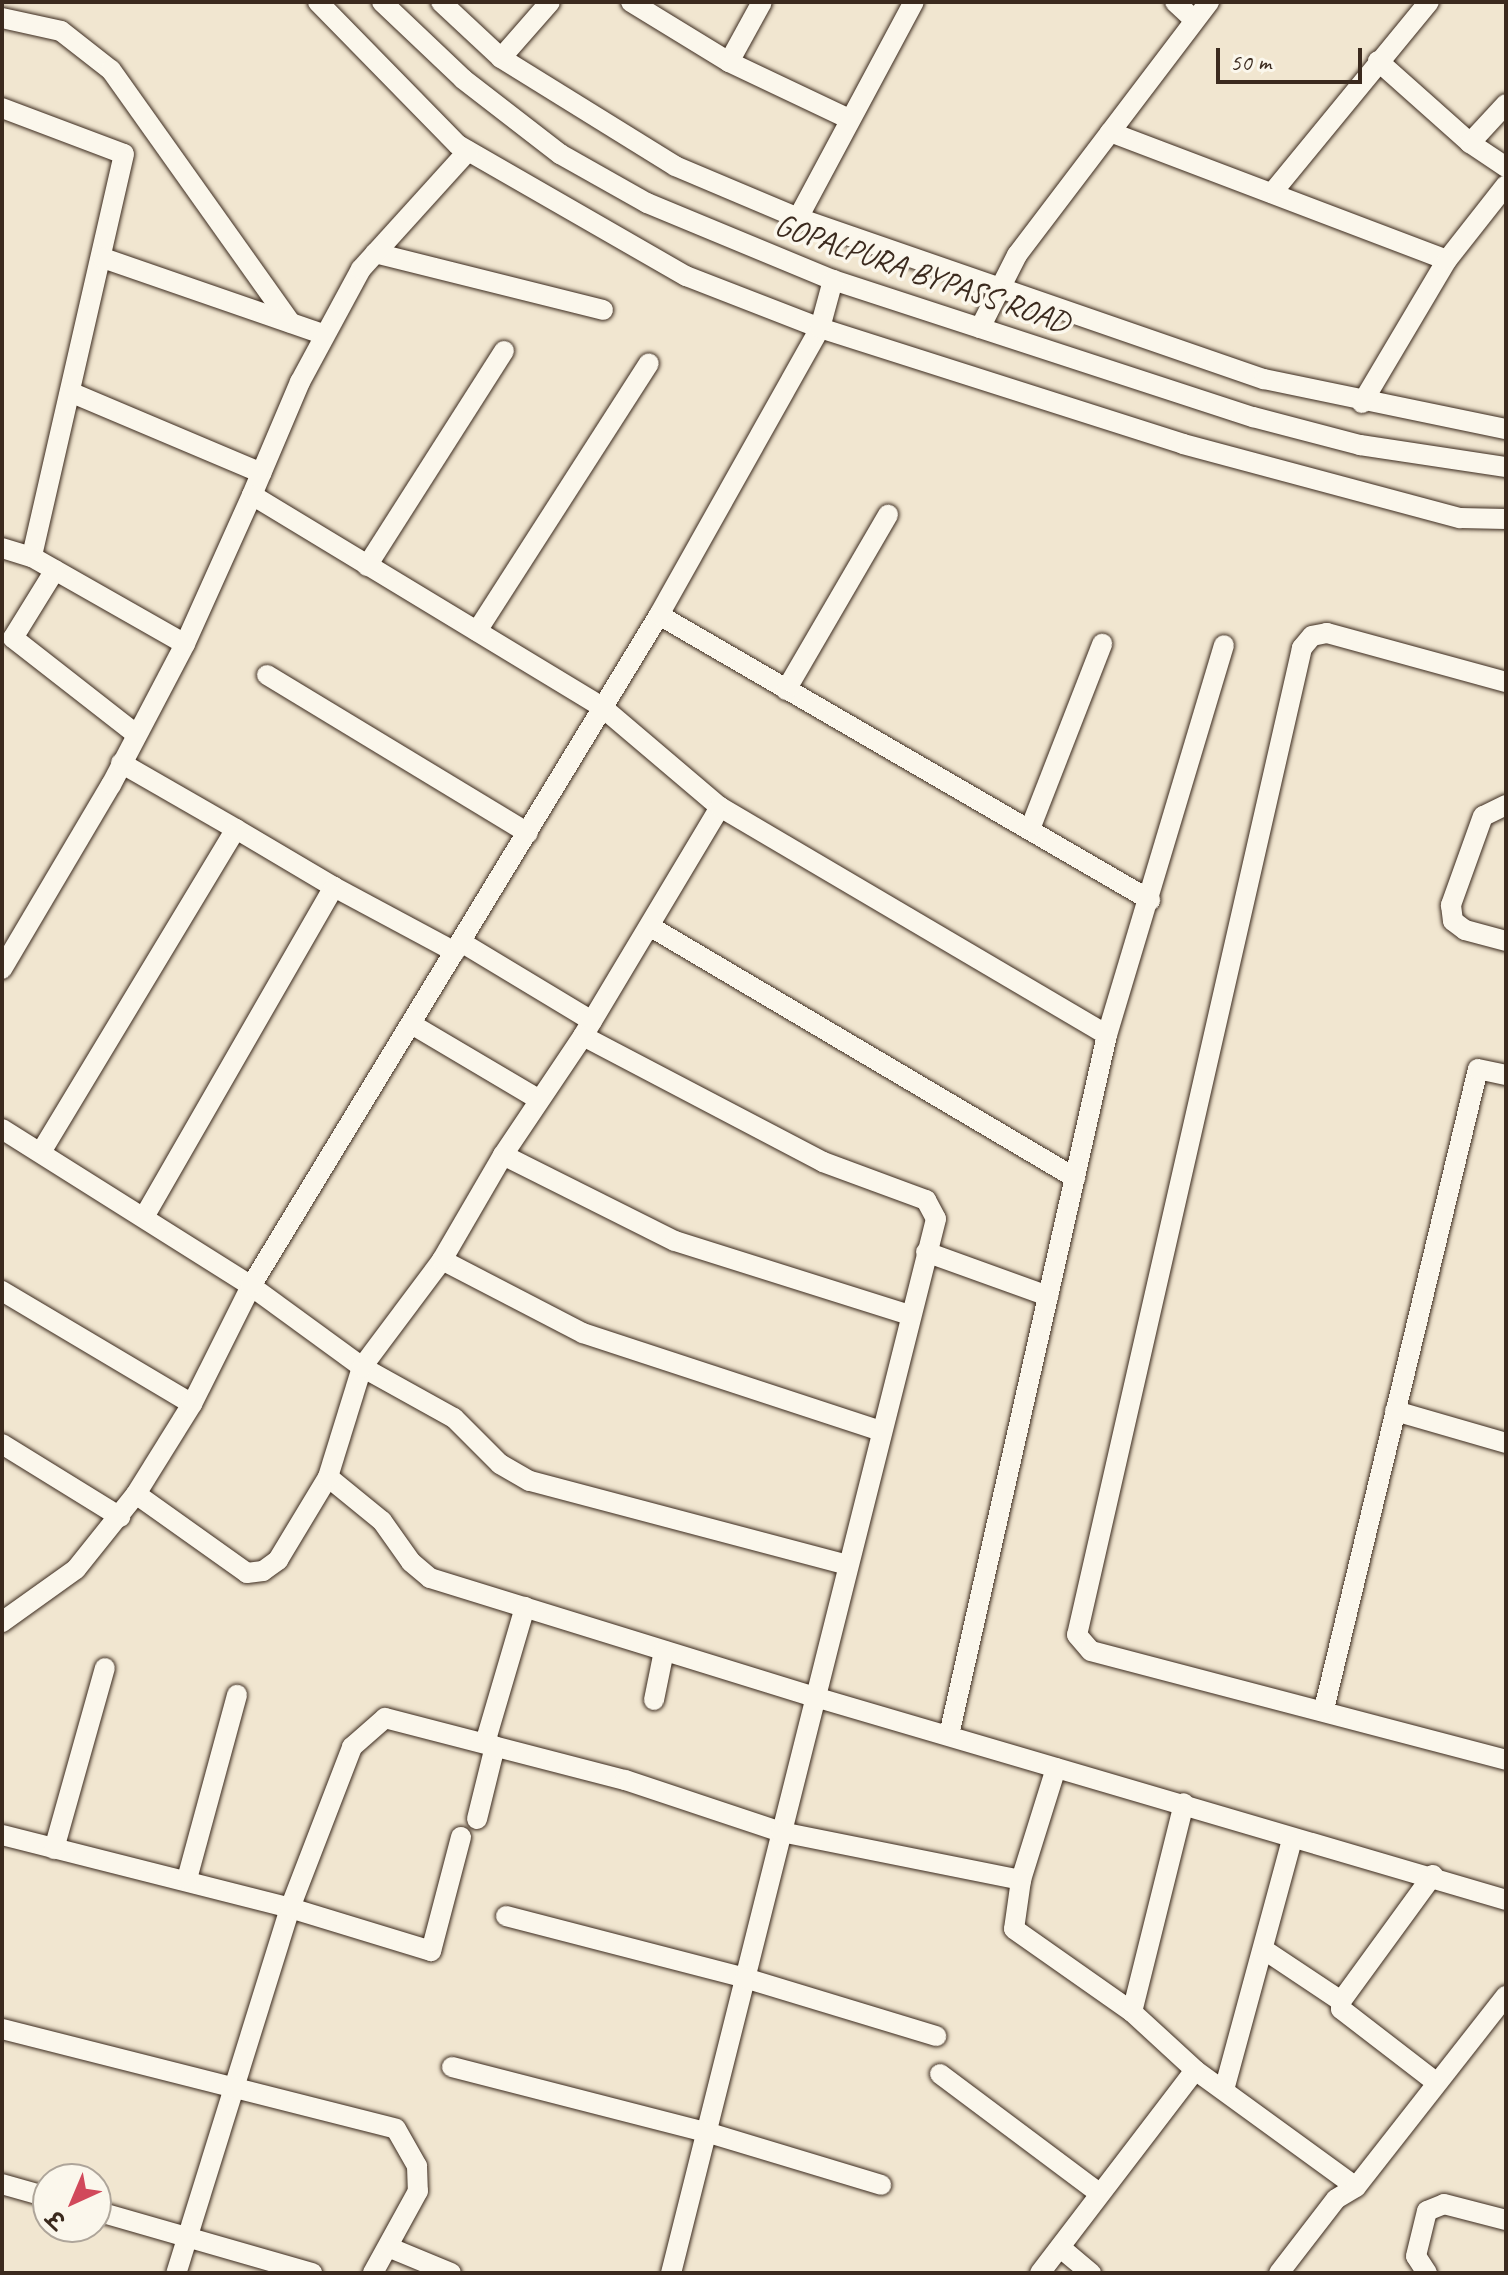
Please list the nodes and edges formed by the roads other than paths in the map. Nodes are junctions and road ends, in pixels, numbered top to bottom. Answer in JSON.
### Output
{"nodes":[{"id":1,"x":318,"y":2,"type":"edge"},
{"id":2,"x":382,"y":2,"type":"edge"},
{"id":3,"x":441,"y":2,"type":"edge"},
{"id":4,"x":550,"y":2,"type":"edge"},
{"id":5,"x":631,"y":2,"type":"edge"},
{"id":6,"x":762,"y":2,"type":"edge"},
{"id":7,"x":914,"y":2,"type":"edge"},
{"id":8,"x":1175,"y":2,"type":"edge"},
{"id":9,"x":1209,"y":2,"type":"edge"},
{"id":10,"x":1429,"y":2,"type":"edge"},
{"id":11,"x":2,"y":18,"type":"edge"},
{"id":12,"x":1194,"y":20,"type":"junction"},
{"id":13,"x":501,"y":58,"type":"junction"},
{"id":14,"x":1378,"y":61,"type":"junction"},
{"id":15,"x":729,"y":62,"type":"junction"},
{"id":16,"x":1506,"y":104,"type":"edge"},
{"id":17,"x":2,"y":108,"type":"edge"},
{"id":18,"x":849,"y":119,"type":"junction"},
{"id":19,"x":1110,"y":132,"type":"junction"},
{"id":20,"x":1470,"y":143,"type":"junction"},
{"id":21,"x":468,"y":151,"type":"junction"},
{"id":22,"x":1506,"y":167,"type":"edge"},
{"id":23,"x":1506,"y":185,"type":"edge"},
{"id":24,"x":1272,"y":193,"type":"junction"},
{"id":25,"x":798,"y":218,"type":"junction"},
{"id":26,"x":375,"y":253,"type":"junction"},
{"id":27,"x":103,"y":258,"type":"junction"},
{"id":28,"x":1447,"y":260,"type":"junction"},
{"id":29,"x":833,"y":280,"type":"junction"},
{"id":30,"x":996,"y":289,"type":"junction"},
{"id":31,"x":603,"y":310,"type":"dead end"},
{"id":32,"x":291,"y":323,"type":"junction"},
{"id":33,"x":820,"y":328,"type":"junction"},
{"id":34,"x":980,"y":328,"type":"junction"},
{"id":35,"x":323,"y":334,"type":"junction"},
{"id":36,"x":504,"y":351,"type":"dead end"},
{"id":37,"x":649,"y":363,"type":"dead end"},
{"id":38,"x":70,"y":392,"type":"junction"},
{"id":39,"x":1362,"y":403,"type":"junction"},
{"id":40,"x":1506,"y":429,"type":"edge"},
{"id":41,"x":1506,"y":467,"type":"edge"},
{"id":42,"x":262,"y":473,"type":"junction"},
{"id":43,"x":252,"y":495,"type":"junction"},
{"id":44,"x":888,"y":515,"type":"dead end"},
{"id":45,"x":1506,"y":519,"type":"edge"},
{"id":46,"x":2,"y":548,"type":"edge"},
{"id":47,"x":32,"y":557,"type":"junction"},
{"id":48,"x":367,"y":566,"type":"junction"},
{"id":49,"x":55,"y":570,"type":"junction"},
{"id":50,"x":659,"y":615,"type":"junction"},
{"id":51,"x":477,"y":631,"type":"junction"},
{"id":52,"x":185,"y":644,"type":"junction"},
{"id":53,"x":1102,"y":644,"type":"dead end"},
{"id":54,"x":1224,"y":645,"type":"dead end"},
{"id":55,"x":267,"y":675,"type":"dead end"},
{"id":56,"x":1506,"y":682,"type":"edge"},
{"id":57,"x":786,"y":690,"type":"junction"},
{"id":58,"x":602,"y":707,"type":"junction"},
{"id":59,"x":137,"y":735,"type":"junction"},
{"id":60,"x":121,"y":763,"type":"junction"},
{"id":61,"x":1506,"y":805,"type":"edge"},
{"id":62,"x":720,"y":807,"type":"junction"},
{"id":63,"x":236,"y":829,"type":"junction"},
{"id":64,"x":1030,"y":829,"type":"junction"},
{"id":65,"x":528,"y":833,"type":"junction"},
{"id":66,"x":334,"y":887,"type":"junction"},
{"id":67,"x":1150,"y":900,"type":"junction"},
{"id":68,"x":651,"y":927,"type":"junction"},
{"id":69,"x":1506,"y":941,"type":"edge"},
{"id":70,"x":458,"y":947,"type":"junction"},
{"id":71,"x":2,"y":969,"type":"edge"},
{"id":72,"x":413,"y":1025,"type":"junction"},
{"id":73,"x":587,"y":1028,"type":"junction"},
{"id":74,"x":1107,"y":1035,"type":"junction"},
{"id":75,"x":1506,"y":1075,"type":"edge"},
{"id":76,"x":538,"y":1099,"type":"junction"},
{"id":77,"x":2,"y":1129,"type":"edge"},
{"id":78,"x":41,"y":1152,"type":"junction"},
{"id":79,"x":503,"y":1155,"type":"junction"},
{"id":80,"x":1075,"y":1178,"type":"junction"},
{"id":81,"x":144,"y":1217,"type":"junction"},
{"id":82,"x":926,"y":1252,"type":"junction"},
{"id":83,"x":442,"y":1260,"type":"junction"},
{"id":84,"x":251,"y":1286,"type":"junction"},
{"id":85,"x":2,"y":1291,"type":"edge"},
{"id":86,"x":1048,"y":1296,"type":"junction"},
{"id":87,"x":910,"y":1315,"type":"junction"},
{"id":88,"x":362,"y":1367,"type":"junction"},
{"id":89,"x":192,"y":1404,"type":"junction"},
{"id":90,"x":1395,"y":1411,"type":"junction"},
{"id":91,"x":881,"y":1431,"type":"junction"},
{"id":92,"x":1506,"y":1443,"type":"edge"},
{"id":93,"x":2,"y":1444,"type":"edge"},
{"id":94,"x":328,"y":1477,"type":"junction"},
{"id":95,"x":136,"y":1494,"type":"junction"},
{"id":96,"x":120,"y":1517,"type":"junction"},
{"id":97,"x":848,"y":1565,"type":"junction"},
{"id":98,"x":525,"y":1607,"type":"junction"},
{"id":99,"x":2,"y":1622,"type":"edge"},
{"id":100,"x":664,"y":1651,"type":"junction"},
{"id":101,"x":105,"y":1668,"type":"dead end"},
{"id":102,"x":237,"y":1695,"type":"dead end"},
{"id":103,"x":815,"y":1697,"type":"junction"},
{"id":104,"x":654,"y":1700,"type":"dead end"},
{"id":105,"x":1324,"y":1709,"type":"junction"},
{"id":106,"x":949,"y":1735,"type":"junction"},
{"id":107,"x":490,"y":1745,"type":"junction"},
{"id":108,"x":1506,"y":1760,"type":"edge"},
{"id":109,"x":1056,"y":1768,"type":"junction"},
{"id":110,"x":1184,"y":1803,"type":"junction"},
{"id":111,"x":477,"y":1819,"type":"dead end"},
{"id":112,"x":781,"y":1832,"type":"junction"},
{"id":113,"x":2,"y":1835,"type":"edge"},
{"id":114,"x":461,"y":1837,"type":"dead end"},
{"id":115,"x":1292,"y":1839,"type":"junction"},
{"id":116,"x":54,"y":1849,"type":"junction"},
{"id":117,"x":1433,"y":1875,"type":"junction"},
{"id":118,"x":187,"y":1879,"type":"junction"},
{"id":119,"x":1021,"y":1880,"type":"junction"},
{"id":120,"x":1506,"y":1900,"type":"edge"},
{"id":121,"x":290,"y":1908,"type":"junction"},
{"id":122,"x":506,"y":1916,"type":"dead end"},
{"id":123,"x":1263,"y":1949,"type":"junction"},
{"id":124,"x":745,"y":1978,"type":"junction"},
{"id":125,"x":1506,"y":1996,"type":"edge"},
{"id":126,"x":1341,"y":2001,"type":"junction"},
{"id":127,"x":1132,"y":2012,"type":"junction"},
{"id":128,"x":2,"y":2029,"type":"edge"},
{"id":129,"x":936,"y":2036,"type":"dead end"},
{"id":130,"x":452,"y":2067,"type":"dead end"},
{"id":131,"x":1195,"y":2070,"type":"junction"},
{"id":132,"x":940,"y":2074,"type":"dead end"},
{"id":133,"x":1437,"y":2083,"type":"junction"},
{"id":134,"x":232,"y":2088,"type":"junction"},
{"id":135,"x":1224,"y":2090,"type":"junction"},
{"id":136,"x":706,"y":2132,"type":"junction"},
{"id":137,"x":2,"y":2184,"type":"edge"},
{"id":138,"x":881,"y":2185,"type":"dead end"},
{"id":139,"x":1356,"y":2187,"type":"junction"},
{"id":140,"x":32,"y":2192,"type":"edge"},
{"id":141,"x":1099,"y":2193,"type":"junction"},
{"id":142,"x":112,"y":2216,"type":"edge"},
{"id":143,"x":1506,"y":2220,"type":"edge"},
{"id":144,"x":187,"y":2237,"type":"junction"},
{"id":145,"x":388,"y":2247,"type":"junction"},
{"id":146,"x":1062,"y":2249,"type":"junction"},
{"id":147,"x":176,"y":2273,"type":"edge"},
{"id":148,"x":312,"y":2273,"type":"edge"},
{"id":149,"x":373,"y":2273,"type":"edge"},
{"id":150,"x":451,"y":2273,"type":"edge"},
{"id":151,"x":671,"y":2273,"type":"edge"},
{"id":152,"x":1040,"y":2273,"type":"edge"},
{"id":153,"x":1091,"y":2273,"type":"edge"},
{"id":154,"x":1279,"y":2273,"type":"edge"},
{"id":155,"x":1427,"y":2273,"type":"edge"}],
"edges":[{"from":1,"to":21,"type":"street"},
{"from":2,"to":29,"type":"street","name":"GOPALPURA BYPASS ROAD"},
{"from":3,"to":13,"type":"street","name":"GOPALPURA BYPASS ROAD"},
{"from":4,"to":13,"type":"street"},
{"from":5,"to":15,"type":"street"},
{"from":6,"to":15,"type":"street"},
{"from":7,"to":18,"type":"street"},
{"from":8,"to":12,"type":"street"},
{"from":9,"to":12,"type":"street"},
{"from":10,"to":14,"type":"street"},
{"from":11,"to":32,"type":"street"},
{"from":12,"to":19,"type":"street"},
{"from":13,"to":25,"type":"street","name":"GOPALPURA BYPASS ROAD"},
{"from":14,"to":20,"type":"street"},
{"from":14,"to":24,"type":"street"},
{"from":15,"to":18,"type":"street"},
{"from":16,"to":20,"type":"street"},
{"from":17,"to":27,"type":"street"},
{"from":18,"to":25,"type":"street"},
{"from":19,"to":24,"type":"street"},
{"from":19,"to":30,"type":"street"},
{"from":20,"to":22,"type":"street"},
{"from":21,"to":26,"type":"street"},
{"from":21,"to":33,"type":"street"},
{"from":23,"to":28,"type":"street"},
{"from":24,"to":28,"type":"street"},
{"from":25,"to":30,"type":"street","name":"GOPALPURA BYPASS ROAD"},
{"from":26,"to":31,"type":"street"},
{"from":26,"to":35,"type":"street"},
{"from":27,"to":32,"type":"street"},
{"from":27,"to":38,"type":"street"},
{"from":28,"to":39,"type":"street"},
{"from":29,"to":33,"type":"street"},
{"from":29,"to":34,"type":"street","name":"GOPALPURA BYPASS ROAD"},
{"from":30,"to":34,"type":"street"},
{"from":30,"to":39,"type":"street","name":"GOPALPURA BYPASS ROAD"},
{"from":32,"to":35,"type":"street"},
{"from":33,"to":45,"type":"street"},
{"from":33,"to":50,"type":"street"},
{"from":34,"to":41,"type":"street","name":"GOPALPURA BYPASS ROAD"},
{"from":35,"to":42,"type":"street"},
{"from":36,"to":48,"type":"street"},
{"from":37,"to":51,"type":"street"},
{"from":38,"to":42,"type":"street"},
{"from":38,"to":47,"type":"street"},
{"from":39,"to":40,"type":"street","name":"GOPALPURA BYPASS ROAD"},
{"from":42,"to":43,"type":"street"},
{"from":43,"to":48,"type":"street"},
{"from":43,"to":52,"type":"street"},
{"from":44,"to":57,"type":"street"},
{"from":46,"to":47,"type":"street"},
{"from":47,"to":49,"type":"street"},
{"from":48,"to":51,"type":"street"},
{"from":49,"to":52,"type":"street"},
{"from":49,"to":59,"type":"street"},
{"from":50,"to":57,"type":"street"},
{"from":50,"to":58,"type":"street"},
{"from":51,"to":58,"type":"street"},
{"from":52,"to":59,"type":"street"},
{"from":53,"to":64,"type":"street"},
{"from":54,"to":67,"type":"street"},
{"from":55,"to":65,"type":"street"},
{"from":56,"to":105,"type":"street"},
{"from":57,"to":64,"type":"street"},
{"from":58,"to":62,"type":"street"},
{"from":58,"to":65,"type":"street"},
{"from":59,"to":60,"type":"street"},
{"from":60,"to":63,"type":"street"},
{"from":60,"to":71,"type":"street"},
{"from":61,"to":69,"type":"street"},
{"from":62,"to":68,"type":"street"},
{"from":62,"to":74,"type":"street"},
{"from":63,"to":66,"type":"street"},
{"from":63,"to":78,"type":"street"},
{"from":64,"to":67,"type":"street"},
{"from":65,"to":70,"type":"street"},
{"from":66,"to":70,"type":"street"},
{"from":66,"to":81,"type":"street"},
{"from":67,"to":74,"type":"street"},
{"from":68,"to":73,"type":"street"},
{"from":68,"to":80,"type":"street"},
{"from":70,"to":72,"type":"street"},
{"from":70,"to":73,"type":"street"},
{"from":72,"to":76,"type":"street"},
{"from":72,"to":84,"type":"street"},
{"from":73,"to":76,"type":"street"},
{"from":73,"to":82,"type":"street"},
{"from":74,"to":80,"type":"street"},
{"from":75,"to":90,"type":"street"},
{"from":76,"to":79,"type":"street"},
{"from":77,"to":78,"type":"street"},
{"from":78,"to":81,"type":"street"},
{"from":79,"to":83,"type":"street"},
{"from":79,"to":87,"type":"street"},
{"from":80,"to":86,"type":"street"},
{"from":81,"to":84,"type":"street"},
{"from":82,"to":86,"type":"street"},
{"from":82,"to":87,"type":"street"},
{"from":83,"to":88,"type":"street"},
{"from":83,"to":91,"type":"street"},
{"from":84,"to":88,"type":"street"},
{"from":84,"to":89,"type":"street"},
{"from":85,"to":89,"type":"street"},
{"from":86,"to":106,"type":"street"},
{"from":87,"to":91,"type":"street"},
{"from":88,"to":94,"type":"street"},
{"from":88,"to":97,"type":"street"},
{"from":89,"to":95,"type":"street"},
{"from":90,"to":92,"type":"street"},
{"from":90,"to":105,"type":"street"},
{"from":91,"to":97,"type":"street"},
{"from":93,"to":96,"type":"street"},
{"from":94,"to":95,"type":"street"},
{"from":94,"to":98,"type":"street"},
{"from":95,"to":96,"type":"street"},
{"from":96,"to":99,"type":"street"},
{"from":97,"to":103,"type":"street"},
{"from":98,"to":100,"type":"street"},
{"from":98,"to":107,"type":"street"},
{"from":100,"to":103,"type":"street"},
{"from":100,"to":104,"type":"street"},
{"from":101,"to":116,"type":"street"},
{"from":102,"to":118,"type":"street"},
{"from":103,"to":106,"type":"street"},
{"from":103,"to":112,"type":"street"},
{"from":105,"to":108,"type":"street"},
{"from":106,"to":109,"type":"street"},
{"from":107,"to":111,"type":"street"},
{"from":107,"to":112,"type":"street"},
{"from":107,"to":121,"type":"street"},
{"from":109,"to":110,"type":"street"},
{"from":109,"to":119,"type":"street"},
{"from":110,"to":115,"type":"street"},
{"from":110,"to":127,"type":"street"},
{"from":112,"to":119,"type":"street"},
{"from":112,"to":124,"type":"street"},
{"from":113,"to":116,"type":"street"},
{"from":114,"to":121,"type":"street"},
{"from":115,"to":117,"type":"street"},
{"from":115,"to":123,"type":"street"},
{"from":116,"to":118,"type":"street"},
{"from":117,"to":120,"type":"street"},
{"from":117,"to":126,"type":"street"},
{"from":118,"to":121,"type":"street"},
{"from":119,"to":127,"type":"street"},
{"from":121,"to":134,"type":"street"},
{"from":122,"to":124,"type":"street"},
{"from":123,"to":126,"type":"street"},
{"from":123,"to":135,"type":"street"},
{"from":124,"to":129,"type":"street"},
{"from":124,"to":136,"type":"street"},
{"from":125,"to":133,"type":"street"},
{"from":126,"to":133,"type":"street"},
{"from":127,"to":131,"type":"street"},
{"from":128,"to":134,"type":"street"},
{"from":130,"to":136,"type":"street"},
{"from":131,"to":135,"type":"street"},
{"from":131,"to":141,"type":"street"},
{"from":132,"to":141,"type":"street"},
{"from":133,"to":139,"type":"street"},
{"from":134,"to":144,"type":"street"},
{"from":134,"to":145,"type":"street"},
{"from":135,"to":139,"type":"street"},
{"from":136,"to":138,"type":"street"},
{"from":136,"to":151,"type":"street"},
{"from":137,"to":140,"type":"street"},
{"from":139,"to":154,"type":"street"},
{"from":141,"to":146,"type":"street"},
{"from":142,"to":144,"type":"street"},
{"from":143,"to":155,"type":"street"},
{"from":144,"to":147,"type":"street"},
{"from":144,"to":148,"type":"street"},
{"from":145,"to":149,"type":"street"},
{"from":145,"to":150,"type":"street"},
{"from":146,"to":152,"type":"street"},
{"from":146,"to":153,"type":"street"}]}
